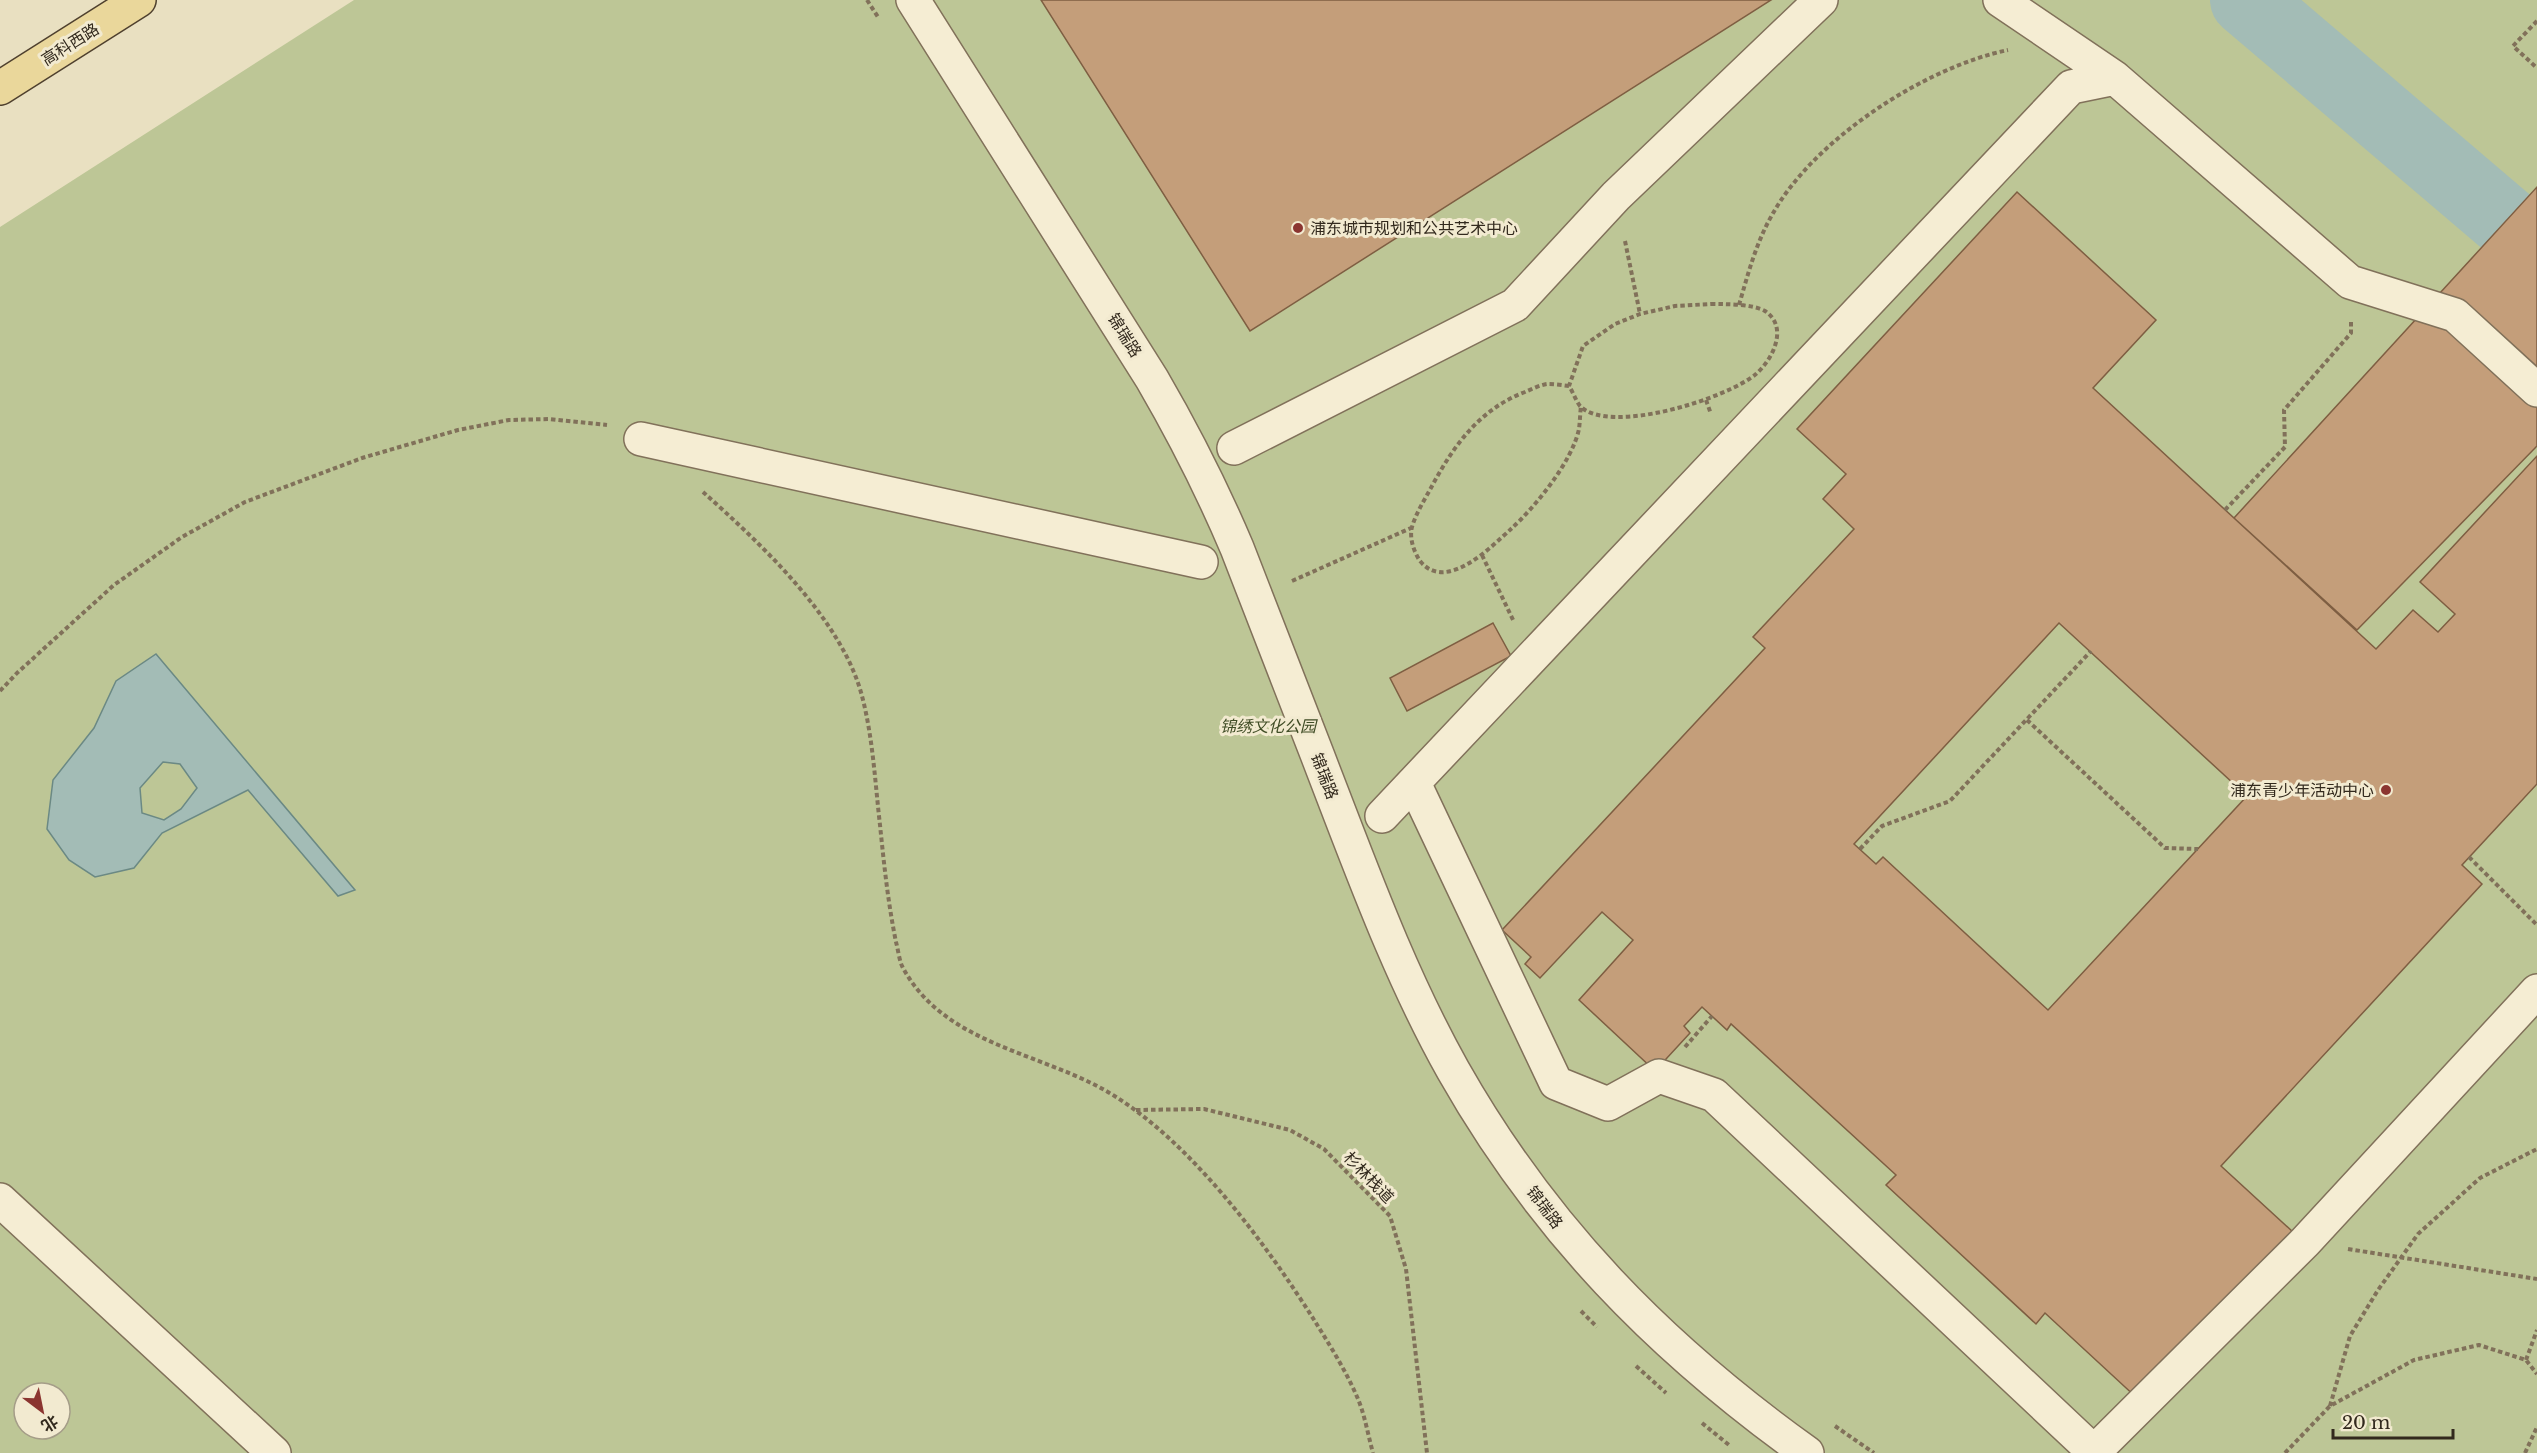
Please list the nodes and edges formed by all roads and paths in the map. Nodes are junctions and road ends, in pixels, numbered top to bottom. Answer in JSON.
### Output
{"nodes":[{"id":1,"x":139,"y":0,"type":"edge"},
{"id":2,"x":913,"y":0,"type":"edge"},
{"id":3,"x":1821,"y":0,"type":"edge"},
{"id":4,"x":2000,"y":0,"type":"edge"},
{"id":5,"x":2537,"y":21,"type":"edge"},
{"id":6,"x":2058,"y":39,"type":"junction"},
{"id":7,"x":2537,"y":68,"type":"edge"},
{"id":8,"x":2115,"y":78,"type":"junction"},
{"id":9,"x":0,"y":88,"type":"edge"},
{"id":10,"x":1616,"y":196,"type":"junction"},
{"id":11,"x":2350,"y":282,"type":"junction"},
{"id":12,"x":1739,"y":305,"type":"junction"},
{"id":13,"x":1640,"y":314,"type":"junction"},
{"id":14,"x":1569,"y":386,"type":"junction"},
{"id":15,"x":2537,"y":390,"type":"edge"},
{"id":16,"x":1581,"y":406,"type":"junction"},
{"id":17,"x":641,"y":439,"type":"joint"},
{"id":18,"x":1234,"y":448,"type":"dead end"},
{"id":19,"x":700,"y":489,"type":"dead end"},
{"id":20,"x":2225,"y":510,"type":"dead end"},
{"id":21,"x":1412,"y":528,"type":"junction"},
{"id":22,"x":1482,"y":555,"type":"junction"},
{"id":23,"x":1201,"y":562,"type":"dead end"},
{"id":24,"x":1288,"y":572,"type":"dead end"},
{"id":25,"x":1292,"y":581,"type":"junction"},
{"id":26,"x":1296,"y":592,"type":"dead end"},
{"id":27,"x":2091,"y":651,"type":"dead end"},
{"id":28,"x":1532,"y":658,"type":"junction"},
{"id":29,"x":0,"y":691,"type":"edge"},
{"id":30,"x":2027,"y":720,"type":"junction"},
{"id":31,"x":1414,"y":783,"type":"junction"},
{"id":32,"x":1382,"y":816,"type":"dead end"},
{"id":33,"x":1860,"y":849,"type":"dead end"},
{"id":34,"x":2198,"y":849,"type":"dead end"},
{"id":35,"x":2469,"y":858,"type":"dead end"},
{"id":36,"x":2537,"y":925,"type":"edge"},
{"id":37,"x":2537,"y":991,"type":"edge"},
{"id":38,"x":1136,"y":1110,"type":"junction"},
{"id":39,"x":2537,"y":1149,"type":"edge"},
{"id":40,"x":0,"y":1200,"type":"edge"},
{"id":41,"x":2306,"y":1242,"type":"junction"},
{"id":42,"x":2400,"y":1258,"type":"junction"},
{"id":43,"x":2537,"y":1279,"type":"edge"},
{"id":44,"x":2537,"y":1330,"type":"edge"},
{"id":45,"x":2526,"y":1360,"type":"junction"},
{"id":46,"x":2537,"y":1374,"type":"edge"},
{"id":47,"x":2330,"y":1406,"type":"junction"},
{"id":48,"x":1829,"y":1421,"type":"dead end"},
{"id":49,"x":2537,"y":1427,"type":"edge"},
{"id":50,"x":274,"y":1453,"type":"edge"},
{"id":51,"x":1373,"y":1453,"type":"edge"},
{"id":52,"x":1427,"y":1453,"type":"edge"},
{"id":53,"x":1807,"y":1453,"type":"edge"},
{"id":54,"x":1874,"y":1453,"type":"edge"},
{"id":55,"x":2093,"y":1453,"type":"edge"},
{"id":56,"x":2285,"y":1453,"type":"edge"},
{"id":57,"x":2525,"y":1453,"type":"edge"}],
"edges":[{"from":1,"to":9,"type":"main road","name":"高科西路"},
{"from":2,"to":53,"type":"street","name":"锦瑞路"},
{"from":3,"to":10,"type":"street"},
{"from":4,"to":6,"type":"street"},
{"from":5,"to":7,"type":"path"},
{"from":6,"to":8,"type":"street"},
{"from":6,"to":12,"type":"path"},
{"from":8,"to":11,"type":"street"},
{"from":8,"to":28,"type":"street"},
{"from":10,"to":13,"type":"path"},
{"from":10,"to":18,"type":"street"},
{"from":11,"to":15,"type":"street"},
{"from":11,"to":20,"type":"path"},
{"from":12,"to":13,"type":"path"},
{"from":12,"to":16,"type":"path"},
{"from":13,"to":14,"type":"path"},
{"from":14,"to":16,"type":"path"},
{"from":14,"to":21,"type":"path"},
{"from":16,"to":22,"type":"path"},
{"from":17,"to":23,"type":"street"},
{"from":17,"to":29,"type":"path"},
{"from":19,"to":38,"type":"path"},
{"from":21,"to":22,"type":"path"},
{"from":21,"to":25,"type":"path"},
{"from":22,"to":28,"type":"path"},
{"from":24,"to":25,"type":"path"},
{"from":25,"to":26,"type":"path"},
{"from":27,"to":30,"type":"path"},
{"from":28,"to":31,"type":"street"},
{"from":30,"to":33,"type":"path"},
{"from":30,"to":34,"type":"path"},
{"from":31,"to":32,"type":"street"},
{"from":31,"to":55,"type":"street"},
{"from":35,"to":36,"type":"path"},
{"from":37,"to":41,"type":"street"},
{"from":38,"to":51,"type":"path"},
{"from":38,"to":52,"type":"path","name":"杉林栈道"},
{"from":39,"to":42,"type":"path"},
{"from":40,"to":50,"type":"street"},
{"from":41,"to":42,"type":"path"},
{"from":41,"to":55,"type":"street"},
{"from":42,"to":43,"type":"path"},
{"from":42,"to":47,"type":"path"},
{"from":44,"to":45,"type":"path"},
{"from":45,"to":46,"type":"path"},
{"from":45,"to":47,"type":"path"},
{"from":47,"to":56,"type":"path"},
{"from":48,"to":54,"type":"path"},
{"from":49,"to":57,"type":"path"}]}
